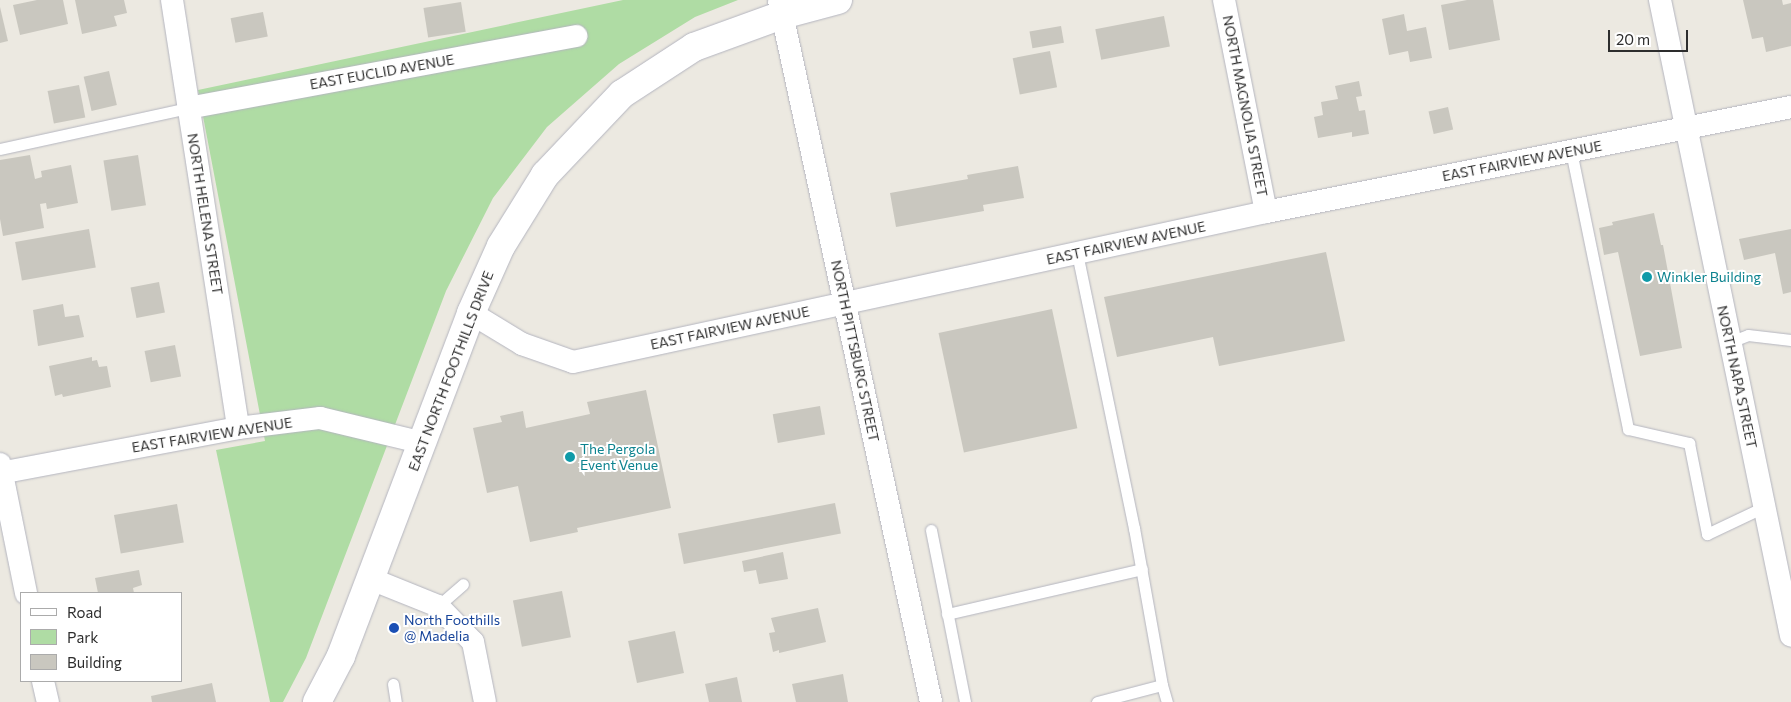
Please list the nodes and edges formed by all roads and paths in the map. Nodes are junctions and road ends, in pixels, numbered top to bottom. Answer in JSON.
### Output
{"nodes":[{"id":1,"x":172,"y":0,"type":"edge"},
{"id":2,"x":838,"y":0,"type":"edge"},
{"id":3,"x":1224,"y":0,"type":"edge"},
{"id":4,"x":1660,"y":0,"type":"edge"},
{"id":5,"x":781,"y":7,"type":"edge"},
{"id":6,"x":576,"y":36,"type":"dead end"},
{"id":7,"x":1791,"y":107,"type":"edge"},
{"id":8,"x":188,"y":108,"type":"junction"},
{"id":9,"x":1686,"y":128,"type":"junction"},
{"id":10,"x":0,"y":149,"type":"edge"},
{"id":11,"x":1571,"y":151,"type":"junction"},
{"id":12,"x":1266,"y":212,"type":"junction"},
{"id":13,"x":1077,"y":253,"type":"junction"},
{"id":14,"x":844,"y":304,"type":"junction"},
{"id":15,"x":471,"y":313,"type":"junction"},
{"id":16,"x":1791,"y":340,"type":"edge"},
{"id":17,"x":1730,"y":342,"type":"junction"},
{"id":18,"x":238,"y":428,"type":"junction"},
{"id":19,"x":422,"y":444,"type":"junction"},
{"id":20,"x":1,"y":470,"type":"edge"},
{"id":21,"x":1764,"y":507,"type":"junction"},
{"id":22,"x":931,"y":530,"type":"dead end"},
{"id":23,"x":1142,"y":570,"type":"junction"},
{"id":24,"x":371,"y":579,"type":"junction"},
{"id":25,"x":463,"y":584,"type":"dead end"},
{"id":26,"x":26,"y":592,"type":"edge"},
{"id":27,"x":438,"y":606,"type":"junction"},
{"id":28,"x":947,"y":614,"type":"junction"},
{"id":29,"x":1791,"y":636,"type":"edge"},
{"id":30,"x":43,"y":682,"type":"edge"},
{"id":31,"x":393,"y":684,"type":"dead end"},
{"id":32,"x":1162,"y":685,"type":"junction"},
{"id":33,"x":48,"y":702,"type":"edge"},
{"id":34,"x":317,"y":702,"type":"edge"},
{"id":35,"x":396,"y":702,"type":"edge"},
{"id":36,"x":485,"y":702,"type":"edge"},
{"id":37,"x":931,"y":702,"type":"edge"},
{"id":38,"x":965,"y":702,"type":"edge"},
{"id":39,"x":1096,"y":702,"type":"edge"},
{"id":40,"x":1167,"y":702,"type":"edge"}],
"edges":[{"from":1,"to":8,"type":"street","name":"NORTH HELENA STREET"},
{"from":2,"to":5,"type":"main road","name":"EAST NORTH FOOTHILLS DRIVE"},
{"from":3,"to":12,"type":"street","name":"NORTH MAGNOLIA STREET"},
{"from":4,"to":9,"type":"street","name":"NORTH NAPA STREET"},
{"from":5,"to":14,"type":"street","name":"NORTH PITTSBURG STREET"},
{"from":5,"to":15,"type":"main road","name":"EAST NORTH FOOTHILLS DRIVE"},
{"from":6,"to":8,"type":"street","name":"EAST EUCLID AVENUE"},
{"from":7,"to":9,"type":"street","name":"EAST FAIRVIEW AVENUE"},
{"from":8,"to":10,"type":"lane"},
{"from":8,"to":18,"type":"street","name":"NORTH HELENA STREET"},
{"from":9,"to":11,"type":"street","name":"EAST FAIRVIEW AVENUE"},
{"from":9,"to":17,"type":"street","name":"NORTH NAPA STREET"},
{"from":11,"to":12,"type":"street","name":"EAST FAIRVIEW AVENUE"},
{"from":11,"to":21,"type":"lane"},
{"from":12,"to":13,"type":"street","name":"EAST FAIRVIEW AVENUE"},
{"from":13,"to":14,"type":"street","name":"EAST FAIRVIEW AVENUE"},
{"from":13,"to":23,"type":"lane"},
{"from":14,"to":15,"type":"street","name":"EAST FAIRVIEW AVENUE"},
{"from":14,"to":37,"type":"street","name":"NORTH PITTSBURG STREET"},
{"from":15,"to":19,"type":"main road","name":"EAST NORTH FOOTHILLS DRIVE"},
{"from":16,"to":17,"type":"lane"},
{"from":17,"to":21,"type":"street","name":"NORTH NAPA STREET"},
{"from":18,"to":19,"type":"street","name":"EAST FAIRVIEW AVENUE"},
{"from":18,"to":20,"type":"street","name":"EAST FAIRVIEW AVENUE"},
{"from":19,"to":24,"type":"main road","name":"EAST NORTH FOOTHILLS DRIVE"},
{"from":20,"to":26,"type":"street"},
{"from":21,"to":29,"type":"street","name":"NORTH NAPA STREET"},
{"from":22,"to":28,"type":"lane"},
{"from":23,"to":28,"type":"lane"},
{"from":23,"to":32,"type":"lane"},
{"from":24,"to":27,"type":"street"},
{"from":24,"to":34,"type":"main road","name":"EAST NORTH FOOTHILLS DRIVE"},
{"from":25,"to":27,"type":"lane"},
{"from":27,"to":36,"type":"street"},
{"from":28,"to":38,"type":"lane"},
{"from":30,"to":33,"type":"street"},
{"from":31,"to":35,"type":"lane"},
{"from":32,"to":39,"type":"lane"},
{"from":32,"to":40,"type":"lane"}]}
